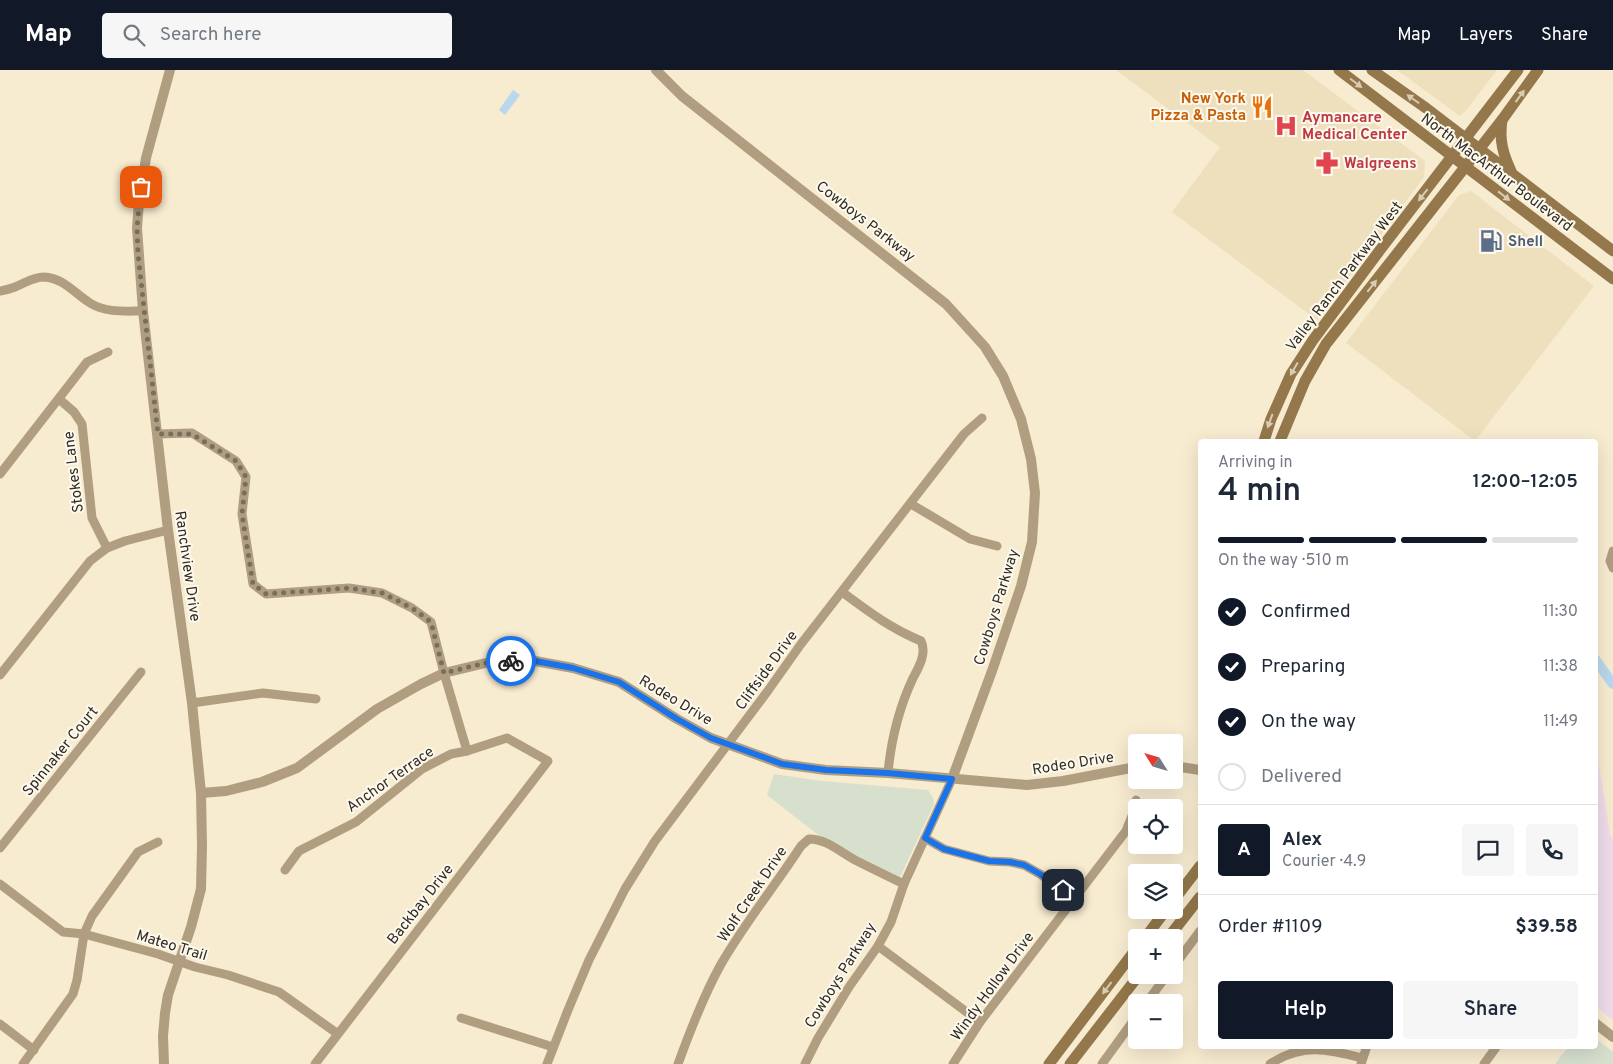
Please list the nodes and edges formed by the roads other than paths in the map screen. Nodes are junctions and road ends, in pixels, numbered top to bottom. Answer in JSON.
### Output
{"nodes":[{"id":1,"x":170,"y":70,"type":"edge"},
{"id":2,"x":656,"y":70,"type":"edge"},
{"id":3,"x":1339,"y":70,"type":"edge"},
{"id":4,"x":1372,"y":70,"type":"edge"},
{"id":5,"x":1518,"y":70,"type":"edge"},
{"id":6,"x":1538,"y":70,"type":"edge"},
{"id":7,"x":1502,"y":120,"type":"junction"},
{"id":8,"x":1466,"y":138,"type":"junction"},
{"id":9,"x":1480,"y":148,"type":"junction"},
{"id":10,"x":1452,"y":156,"type":"junction"},
{"id":11,"x":1466,"y":166,"type":"junction"},
{"id":12,"x":1512,"y":173,"type":"junction"},
{"id":13,"x":1613,"y":250,"type":"edge"},
{"id":14,"x":1613,"y":279,"type":"edge"},
{"id":15,"x":0,"y":291,"type":"edge"},
{"id":16,"x":143,"y":311,"type":"junction"},
{"id":17,"x":1331,"y":314,"type":"junction"},
{"id":18,"x":1342,"y":324,"type":"junction"},
{"id":19,"x":108,"y":352,"type":"dead end"},
{"id":20,"x":59,"y":399,"type":"junction"},
{"id":21,"x":982,"y":418,"type":"dead end"},
{"id":22,"x":158,"y":434,"type":"junction"},
{"id":23,"x":1265,"y":439,"type":"edge"},
{"id":24,"x":1281,"y":439,"type":"edge"},
{"id":25,"x":0,"y":474,"type":"edge"},
{"id":26,"x":911,"y":504,"type":"junction"},
{"id":27,"x":168,"y":530,"type":"junction"},
{"id":28,"x":997,"y":546,"type":"dead end"},
{"id":29,"x":107,"y":548,"type":"junction"},
{"id":30,"x":1613,"y":550,"type":"edge"},
{"id":31,"x":1613,"y":568,"type":"edge"},
{"id":32,"x":842,"y":592,"type":"junction"},
{"id":33,"x":141,"y":672,"type":"dead end"},
{"id":34,"x":444,"y":673,"type":"junction"},
{"id":35,"x":0,"y":675,"type":"edge"},
{"id":36,"x":316,"y":699,"type":"dead end"},
{"id":37,"x":192,"y":703,"type":"junction"},
{"id":38,"x":728,"y":746,"type":"junction"},
{"id":39,"x":467,"y":752,"type":"junction"},
{"id":40,"x":548,"y":761,"type":"joint"},
{"id":41,"x":1183,"y":767,"type":"edge"},
{"id":42,"x":1128,"y":770,"type":"edge"},
{"id":43,"x":1198,"y":770,"type":"edge"},
{"id":44,"x":888,"y":773,"type":"junction"},
{"id":45,"x":952,"y":779,"type":"junction"},
{"id":46,"x":201,"y":793,"type":"junction"},
{"id":47,"x":1128,"y":826,"type":"edge"},
{"id":48,"x":925,"y":838,"type":"junction"},
{"id":49,"x":158,"y":842,"type":"dead end"},
{"id":50,"x":0,"y":848,"type":"edge"},
{"id":51,"x":1198,"y":869,"type":"edge"},
{"id":52,"x":285,"y":870,"type":"dead end"},
{"id":53,"x":0,"y":884,"type":"edge"},
{"id":54,"x":904,"y":884,"type":"junction"},
{"id":55,"x":1183,"y":888,"type":"edge"},
{"id":56,"x":1074,"y":898,"type":"junction"},
{"id":57,"x":1198,"y":899,"type":"edge"},
{"id":58,"x":1175,"y":929,"type":"edge"},
{"id":59,"x":1198,"y":933,"type":"edge"},
{"id":60,"x":84,"y":934,"type":"junction"},
{"id":61,"x":878,"y":946,"type":"junction"},
{"id":62,"x":1183,"y":954,"type":"edge"},
{"id":63,"x":1128,"y":960,"type":"edge"},
{"id":64,"x":179,"y":961,"type":"junction"},
{"id":65,"x":1132,"y":984,"type":"edge"},
{"id":66,"x":461,"y":1018,"type":"dead end"},
{"id":67,"x":980,"y":1022,"type":"junction"},
{"id":68,"x":0,"y":1024,"type":"edge"},
{"id":69,"x":1598,"y":1025,"type":"edge"},
{"id":70,"x":1128,"y":1028,"type":"edge"},
{"id":71,"x":338,"y":1034,"type":"junction"},
{"id":72,"x":1613,"y":1037,"type":"edge"},
{"id":73,"x":553,"y":1047,"type":"junction"},
{"id":74,"x":1366,"y":1049,"type":"edge"},
{"id":75,"x":1495,"y":1049,"type":"edge"},
{"id":76,"x":34,"y":1050,"type":"junction"},
{"id":77,"x":1361,"y":1061,"type":"edge"},
{"id":78,"x":24,"y":1064,"type":"edge"},
{"id":79,"x":164,"y":1064,"type":"edge"},
{"id":80,"x":315,"y":1064,"type":"edge"},
{"id":81,"x":547,"y":1064,"type":"edge"},
{"id":82,"x":678,"y":1064,"type":"edge"},
{"id":83,"x":805,"y":1064,"type":"edge"},
{"id":84,"x":953,"y":1064,"type":"edge"},
{"id":85,"x":1049,"y":1064,"type":"edge"},
{"id":86,"x":1070,"y":1064,"type":"edge"},
{"id":87,"x":1102,"y":1064,"type":"edge"},
{"id":88,"x":1270,"y":1064,"type":"edge"},
{"id":89,"x":1484,"y":1064,"type":"edge"}],
"edges":[{"from":1,"to":16,"type":"street","name":"Ranchview Drive"},
{"from":2,"to":45,"type":"street","name":"Cowboys Parkway"},
{"from":3,"to":10,"type":"main road","name":"North MacArthur Boulevard","one_way":true},
{"from":8,"to":4,"type":"main road","name":"North MacArthur Boulevard","one_way":true},
{"from":5,"to":8,"type":"main road","name":"Valley Ranch Parkway West"},
{"from":7,"to":6,"type":"main road","name":"Valley Ranch Parkway West","one_way":true},
{"from":7,"to":9,"type":"main road","name":"Valley Ranch Parkway West"},
{"from":7,"to":12,"type":"main road"},
{"from":8,"to":9,"type":"main road","name":"North MacArthur Boulevard"},
{"from":8,"to":10,"type":"main road","name":"Valley Ranch Parkway West"},
{"from":9,"to":11,"type":"main road","name":"Valley Ranch Parkway West"},
{"from":9,"to":12,"type":"main road","name":"North MacArthur Boulevard"},
{"from":10,"to":11,"type":"main road","name":"North MacArthur Boulevard"},
{"from":10,"to":17,"type":"main road","name":"Valley Ranch Parkway West","one_way":true},
{"from":11,"to":14,"type":"main road","name":"North MacArthur Boulevard","one_way":true},
{"from":18,"to":11,"type":"main road","name":"Valley Ranch Parkway West","one_way":true},
{"from":12,"to":13,"type":"main road","name":"North MacArthur Boulevard"},
{"from":15,"to":16,"type":"street"},
{"from":16,"to":22,"type":"street","name":"Ranchview Drive"},
{"from":17,"to":18,"type":"main road"},
{"from":17,"to":23,"type":"main road","name":"Valley Ranch Parkway West","one_way":true},
{"from":18,"to":24,"type":"main road","name":"Valley Ranch Parkway West"},
{"from":19,"to":20,"type":"street"},
{"from":20,"to":25,"type":"street"},
{"from":20,"to":29,"type":"street","name":"Stokes Lane"},
{"from":21,"to":26,"type":"street","name":"Cliffside Drive"},
{"from":22,"to":27,"type":"street","name":"Ranchview Drive"},
{"from":22,"to":34,"type":"street"},
{"from":26,"to":28,"type":"street"},
{"from":26,"to":32,"type":"street","name":"Cliffside Drive"},
{"from":27,"to":29,"type":"street"},
{"from":27,"to":37,"type":"street","name":"Ranchview Drive"},
{"from":29,"to":35,"type":"street"},
{"from":30,"to":31,"type":"street"},
{"from":32,"to":38,"type":"street","name":"Cliffside Drive"},
{"from":32,"to":44,"type":"street"},
{"from":33,"to":50,"type":"street","name":"Spinnaker Court"},
{"from":34,"to":38,"type":"street","name":"Rodeo Drive"},
{"from":34,"to":39,"type":"street"},
{"from":34,"to":46,"type":"street","name":"Rodeo Drive"},
{"from":36,"to":37,"type":"street"},
{"from":37,"to":46,"type":"street","name":"Ranchview Drive"},
{"from":38,"to":44,"type":"street","name":"Rodeo Drive"},
{"from":38,"to":73,"type":"street","name":"Cliffside Drive"},
{"from":39,"to":40,"type":"street","name":"Anchor Terrace"},
{"from":39,"to":52,"type":"street","name":"Anchor Terrace"},
{"from":40,"to":71,"type":"street","name":"Backbay Drive"},
{"from":41,"to":43,"type":"street"},
{"from":42,"to":45,"type":"street","name":"Rodeo Drive"},
{"from":44,"to":45,"type":"street","name":"Rodeo Drive"},
{"from":45,"to":48,"type":"street","name":"Cowboys Parkway"},
{"from":46,"to":64,"type":"street","name":"Ranchview Drive"},
{"from":47,"to":56,"type":"street","name":"Windy Hollow Drive"},
{"from":48,"to":54,"type":"street","name":"Cowboys Parkway"},
{"from":48,"to":56,"type":"street"},
{"from":49,"to":60,"type":"street"},
{"from":51,"to":55,"type":"main road"},
{"from":53,"to":60,"type":"street","name":"Mateo Trail"},
{"from":54,"to":61,"type":"street","name":"Cowboys Parkway"},
{"from":54,"to":82,"type":"street","name":"Wolf Creek Drive"},
{"from":56,"to":67,"type":"street","name":"Windy Hollow Drive"},
{"from":57,"to":58,"type":"main road"},
{"from":59,"to":62,"type":"street"},
{"from":60,"to":64,"type":"street","name":"Mateo Trail"},
{"from":60,"to":76,"type":"street"},
{"from":61,"to":67,"type":"street"},
{"from":61,"to":83,"type":"street","name":"Cowboys Parkway"},
{"from":63,"to":85,"type":"main road","one_way":true},
{"from":64,"to":71,"type":"street","name":"Mateo Trail"},
{"from":64,"to":79,"type":"street","name":"Ranchview Drive"},
{"from":65,"to":86,"type":"main road"},
{"from":66,"to":73,"type":"street"},
{"from":67,"to":84,"type":"street","name":"Windy Hollow Drive"},
{"from":68,"to":76,"type":"street"},
{"from":69,"to":72,"type":"street"},
{"from":70,"to":87,"type":"street"},
{"from":71,"to":80,"type":"street","name":"Backbay Drive"},
{"from":73,"to":81,"type":"street","name":"Cliffside Drive"},
{"from":74,"to":77,"type":"street"},
{"from":75,"to":89,"type":"street"},
{"from":76,"to":78,"type":"street"},
{"from":77,"to":88,"type":"street"}]}
